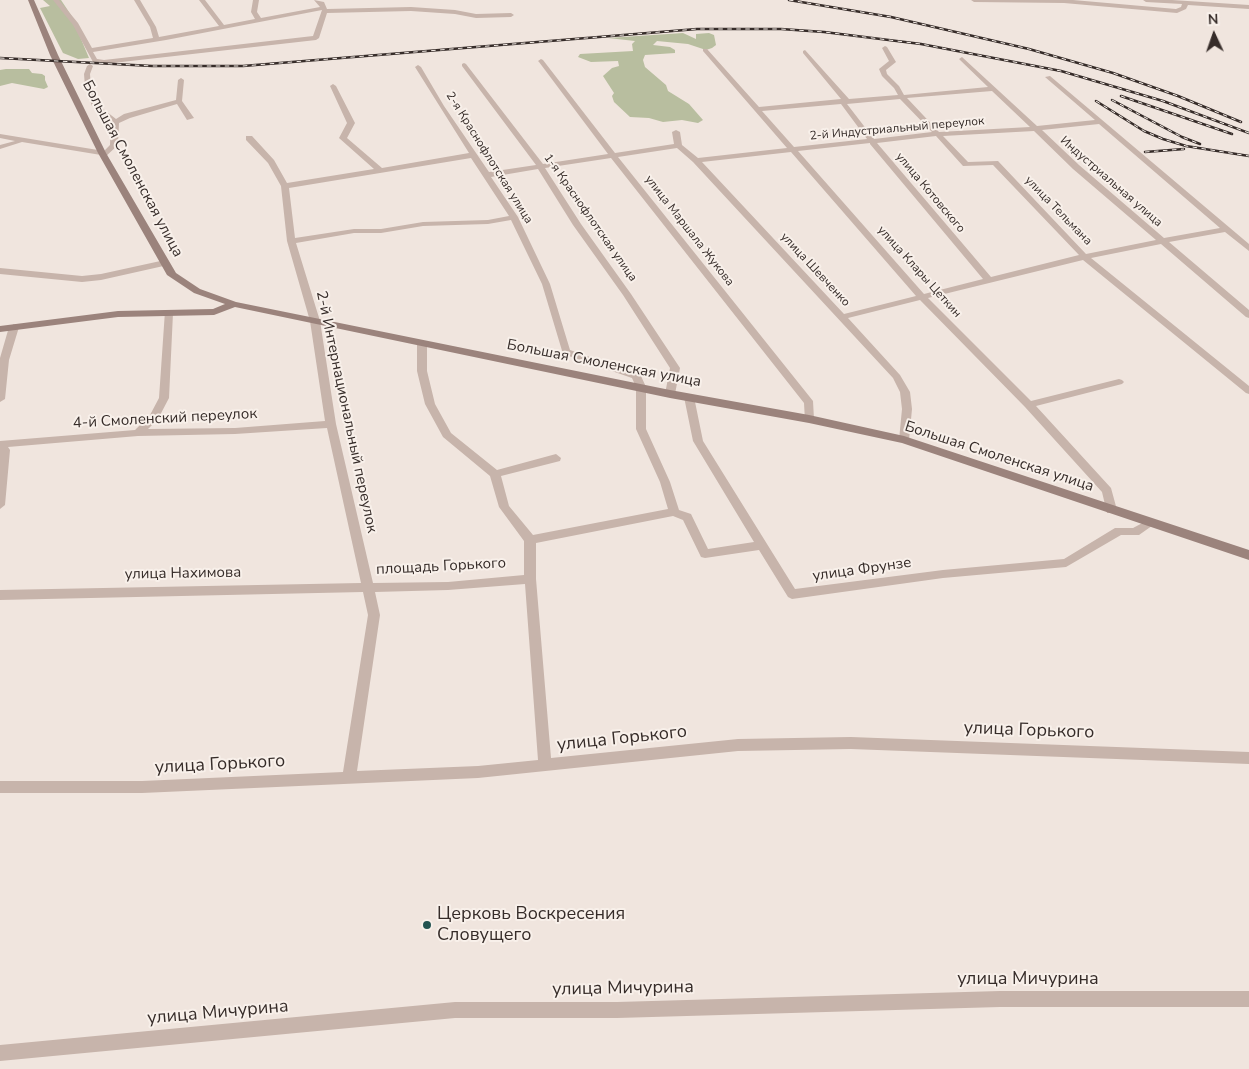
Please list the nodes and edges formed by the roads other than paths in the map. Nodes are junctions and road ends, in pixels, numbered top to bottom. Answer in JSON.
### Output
{"nodes":[{"id":1,"x":31,"y":0,"type":"edge"},
{"id":2,"x":56,"y":0,"type":"edge"},
{"id":3,"x":137,"y":0,"type":"edge"},
{"id":4,"x":202,"y":0,"type":"edge"},
{"id":5,"x":256,"y":0,"type":"edge"},
{"id":6,"x":317,"y":0,"type":"edge"},
{"id":7,"x":974,"y":0,"type":"edge"},
{"id":8,"x":1146,"y":0,"type":"edge"},
{"id":9,"x":1185,"y":3,"type":"junction"},
{"id":10,"x":1249,"y":8,"type":"edge"},
{"id":11,"x":325,"y":9,"type":"junction"},
{"id":12,"x":511,"y":16,"type":"dead end"},
{"id":13,"x":259,"y":20,"type":"junction"},
{"id":14,"x":222,"y":26,"type":"junction"},
{"id":15,"x":156,"y":39,"type":"junction"},
{"id":16,"x":885,"y":48,"type":"dead end"},
{"id":17,"x":90,"y":50,"type":"junction"},
{"id":18,"x":705,"y":50,"type":"dead end"},
{"id":19,"x":805,"y":52,"type":"dead end"},
{"id":20,"x":962,"y":59,"type":"dead end"},
{"id":21,"x":540,"y":61,"type":"dead end"},
{"id":22,"x":464,"y":65,"type":"dead end"},
{"id":23,"x":90,"y":66,"type":"dead end"},
{"id":24,"x":418,"y":67,"type":"dead end"},
{"id":25,"x":1048,"y":77,"type":"dead end"},
{"id":26,"x":181,"y":80,"type":"dead end"},
{"id":27,"x":333,"y":86,"type":"dead end"},
{"id":28,"x":993,"y":89,"type":"junction"},
{"id":29,"x":902,"y":96,"type":"junction"},
{"id":30,"x":179,"y":101,"type":"junction"},
{"id":31,"x":842,"y":101,"type":"junction"},
{"id":32,"x":759,"y":109,"type":"junction"},
{"id":33,"x":190,"y":118,"type":"dead end"},
{"id":34,"x":115,"y":122,"type":"junction"},
{"id":35,"x":1099,"y":122,"type":"junction"},
{"id":36,"x":1034,"y":129,"type":"junction"},
{"id":37,"x":676,"y":132,"type":"dead end"},
{"id":38,"x":938,"y":134,"type":"junction"},
{"id":39,"x":0,"y":136,"type":"edge"},
{"id":40,"x":249,"y":138,"type":"dead end"},
{"id":41,"x":22,"y":141,"type":"junction"},
{"id":42,"x":873,"y":142,"type":"junction"},
{"id":43,"x":0,"y":146,"type":"edge"},
{"id":44,"x":678,"y":146,"type":"junction"},
{"id":45,"x":794,"y":150,"type":"junction"},
{"id":46,"x":103,"y":154,"type":"junction"},
{"id":47,"x":473,"y":156,"type":"junction"},
{"id":48,"x":613,"y":156,"type":"junction"},
{"id":49,"x":696,"y":160,"type":"junction"},
{"id":50,"x":540,"y":166,"type":"junction"},
{"id":51,"x":381,"y":171,"type":"junction"},
{"id":52,"x":487,"y":175,"type":"junction"},
{"id":53,"x":285,"y":186,"type":"junction"},
{"id":54,"x":514,"y":217,"type":"junction"},
{"id":55,"x":1226,"y":229,"type":"junction"},
{"id":56,"x":291,"y":241,"type":"junction"},
{"id":57,"x":1162,"y":242,"type":"junction"},
{"id":58,"x":1249,"y":248,"type":"edge"},
{"id":59,"x":1085,"y":257,"type":"junction"},
{"id":60,"x":165,"y":263,"type":"junction"},
{"id":61,"x":0,"y":271,"type":"edge"},
{"id":62,"x":989,"y":282,"type":"junction"},
{"id":63,"x":922,"y":298,"type":"junction"},
{"id":64,"x":234,"y":304,"type":"junction"},
{"id":65,"x":168,"y":313,"type":"junction"},
{"id":66,"x":1249,"y":315,"type":"edge"},
{"id":67,"x":842,"y":317,"type":"junction"},
{"id":68,"x":315,"y":321,"type":"junction"},
{"id":69,"x":14,"y":327,"type":"junction"},
{"id":70,"x":0,"y":329,"type":"edge"},
{"id":71,"x":422,"y":342,"type":"junction"},
{"id":72,"x":1119,"y":382,"type":"dead end"},
{"id":73,"x":641,"y":387,"type":"junction"},
{"id":74,"x":1249,"y":391,"type":"edge"},
{"id":75,"x":670,"y":394,"type":"junction"},
{"id":76,"x":688,"y":397,"type":"junction"},
{"id":77,"x":0,"y":400,"type":"edge"},
{"id":78,"x":1029,"y":405,"type":"junction"},
{"id":79,"x":809,"y":419,"type":"junction"},
{"id":80,"x":331,"y":424,"type":"junction"},
{"id":81,"x":138,"y":434,"type":"junction"},
{"id":82,"x":904,"y":440,"type":"junction"},
{"id":83,"x":0,"y":446,"type":"edge"},
{"id":84,"x":556,"y":458,"type":"dead end"},
{"id":85,"x":495,"y":474,"type":"junction"},
{"id":86,"x":0,"y":505,"type":"edge"},
{"id":87,"x":1111,"y":510,"type":"junction"},
{"id":88,"x":674,"y":512,"type":"junction"},
{"id":89,"x":1150,"y":523,"type":"junction"},
{"id":90,"x":530,"y":540,"type":"junction"},
{"id":91,"x":761,"y":545,"type":"junction"},
{"id":92,"x":1249,"y":555,"type":"edge"},
{"id":93,"x":530,"y":579,"type":"junction"},
{"id":94,"x":367,"y":587,"type":"junction"},
{"id":95,"x":0,"y":596,"type":"edge"},
{"id":96,"x":1249,"y":758,"type":"edge"},
{"id":97,"x":545,"y":766,"type":"junction"},
{"id":98,"x":349,"y":778,"type":"junction"},
{"id":99,"x":0,"y":788,"type":"edge"},
{"id":100,"x":1249,"y":999,"type":"edge"},
{"id":101,"x":0,"y":1053,"type":"edge"}],
"edges":[{"from":1,"to":46,"type":"main road","name":"Большая Смоленская улица"},
{"from":2,"to":17,"type":"street"},
{"from":3,"to":15,"type":"street"},
{"from":4,"to":14,"type":"street"},
{"from":5,"to":13,"type":"street"},
{"from":6,"to":11,"type":"street"},
{"from":7,"to":9,"type":"street"},
{"from":8,"to":9,"type":"street"},
{"from":9,"to":10,"type":"street"},
{"from":11,"to":12,"type":"street"},
{"from":11,"to":13,"type":"street"},
{"from":11,"to":17,"type":"street"},
{"from":13,"to":14,"type":"street"},
{"from":14,"to":15,"type":"street"},
{"from":15,"to":17,"type":"street"},
{"from":16,"to":29,"type":"street","name":"улица Тельмана"},
{"from":18,"to":32,"type":"street","name":"улица Клары Цеткин"},
{"from":19,"to":31,"type":"street","name":"улица Котовского"},
{"from":20,"to":28,"type":"street","name":"Индустриальная улица"},
{"from":21,"to":48,"type":"street","name":"улица Маршала Жукова"},
{"from":22,"to":50,"type":"street","name":"1-я Краснофлотская улица"},
{"from":23,"to":34,"type":"street"},
{"from":24,"to":47,"type":"street","name":"2-я Краснофлотская улица"},
{"from":25,"to":35,"type":"street"},
{"from":26,"to":30,"type":"street"},
{"from":27,"to":51,"type":"street"},
{"from":28,"to":29,"type":"street"},
{"from":28,"to":36,"type":"street","name":"Индустриальная улица"},
{"from":29,"to":31,"type":"street"},
{"from":29,"to":38,"type":"street","name":"улица Тельмана"},
{"from":30,"to":33,"type":"street"},
{"from":30,"to":34,"type":"street"},
{"from":31,"to":32,"type":"street"},
{"from":31,"to":42,"type":"street","name":"улица Котовского"},
{"from":32,"to":45,"type":"street","name":"улица Клары Цеткин"},
{"from":34,"to":46,"type":"street"},
{"from":35,"to":36,"type":"street","name":"2-й Индустриальный переулок"},
{"from":35,"to":55,"type":"street"},
{"from":36,"to":38,"type":"street","name":"2-й Индустриальный переулок"},
{"from":36,"to":57,"type":"street","name":"Индустриальная улица"},
{"from":37,"to":44,"type":"street"},
{"from":38,"to":42,"type":"street","name":"2-й Индустриальный переулок"},
{"from":38,"to":59,"type":"street","name":"улица Тельмана"},
{"from":39,"to":41,"type":"street"},
{"from":40,"to":53,"type":"street","name":"2-й Интернациональный переулок"},
{"from":41,"to":43,"type":"street"},
{"from":41,"to":46,"type":"street"},
{"from":42,"to":45,"type":"street","name":"2-й Индустриальный переулок"},
{"from":42,"to":62,"type":"street","name":"улица Котовского"},
{"from":44,"to":48,"type":"street"},
{"from":44,"to":49,"type":"street","name":"улица Шевченко"},
{"from":45,"to":49,"type":"street","name":"2-й Индустриальный переулок"},
{"from":45,"to":63,"type":"street","name":"улица Клары Цеткин"},
{"from":46,"to":60,"type":"main road","name":"Большая Смоленская улица"},
{"from":47,"to":51,"type":"street"},
{"from":47,"to":52,"type":"street","name":"2-я Краснофлотская улица"},
{"from":48,"to":50,"type":"street"},
{"from":48,"to":79,"type":"street","name":"улица Маршала Жукова"},
{"from":49,"to":67,"type":"street","name":"улица Шевченко"},
{"from":50,"to":52,"type":"street"},
{"from":50,"to":75,"type":"street","name":"1-я Краснофлотская улица"},
{"from":51,"to":53,"type":"street"},
{"from":52,"to":54,"type":"street","name":"2-я Краснофлотская улица"},
{"from":53,"to":56,"type":"street","name":"2-й Интернациональный переулок"},
{"from":54,"to":56,"type":"street"},
{"from":54,"to":73,"type":"street","name":"2-я Краснофлотская улица"},
{"from":55,"to":57,"type":"street"},
{"from":55,"to":58,"type":"street"},
{"from":56,"to":68,"type":"street","name":"2-й Интернациональный переулок"},
{"from":57,"to":59,"type":"street"},
{"from":57,"to":66,"type":"street","name":"Индустриальная улица"},
{"from":59,"to":62,"type":"street"},
{"from":59,"to":74,"type":"street","name":"улица Тельмана"},
{"from":60,"to":61,"type":"street"},
{"from":60,"to":64,"type":"main road","name":"Большая Смоленская улица"},
{"from":62,"to":63,"type":"street"},
{"from":63,"to":67,"type":"street"},
{"from":63,"to":78,"type":"street","name":"улица Клары Цеткин"},
{"from":64,"to":65,"type":"main road"},
{"from":64,"to":68,"type":"main road","name":"Большая Смоленская улица"},
{"from":65,"to":69,"type":"main road"},
{"from":65,"to":81,"type":"street"},
{"from":67,"to":82,"type":"street","name":"улица Шевченко"},
{"from":68,"to":71,"type":"main road","name":"Большая Смоленская улица"},
{"from":68,"to":80,"type":"street","name":"2-й Интернациональный переулок"},
{"from":69,"to":70,"type":"main road"},
{"from":69,"to":77,"type":"street"},
{"from":71,"to":73,"type":"main road","name":"Большая Смоленская улица"},
{"from":71,"to":85,"type":"street"},
{"from":72,"to":78,"type":"street"},
{"from":73,"to":75,"type":"main road","name":"Большая Смоленская улица"},
{"from":73,"to":88,"type":"street"},
{"from":75,"to":76,"type":"main road","name":"Большая Смоленская улица"},
{"from":76,"to":79,"type":"main road","name":"Большая Смоленская улица"},
{"from":76,"to":91,"type":"street","name":"улица Фрунзе"},
{"from":78,"to":87,"type":"street","name":"улица Клары Цеткин"},
{"from":79,"to":82,"type":"main road","name":"Большая Смоленская улица"},
{"from":80,"to":81,"type":"street","name":"4-й Смоленский переулок"},
{"from":80,"to":94,"type":"street","name":"2-й Интернациональный переулок"},
{"from":81,"to":83,"type":"street","name":"4-й Смоленский переулок"},
{"from":82,"to":87,"type":"main road","name":"Большая Смоленская улица"},
{"from":83,"to":86,"type":"street"},
{"from":84,"to":85,"type":"street"},
{"from":85,"to":90,"type":"street"},
{"from":87,"to":89,"type":"main road","name":"Большая Смоленская улица"},
{"from":88,"to":90,"type":"street"},
{"from":88,"to":91,"type":"street"},
{"from":89,"to":91,"type":"street","name":"улица Фрунзе"},
{"from":89,"to":92,"type":"main road","name":"Большая Смоленская улица"},
{"from":90,"to":93,"type":"street"},
{"from":93,"to":94,"type":"street","name":"площадь Горького"},
{"from":93,"to":97,"type":"street"},
{"from":94,"to":95,"type":"street","name":"улица Нахимова"},
{"from":94,"to":98,"type":"street","name":"площадь Горького"},
{"from":96,"to":97,"type":"street","name":"улица Горького"},
{"from":97,"to":98,"type":"street","name":"улица Горького"},
{"from":98,"to":99,"type":"street","name":"улица Горького"},
{"from":100,"to":101,"type":"street","name":"улица Мичурина"}]}
